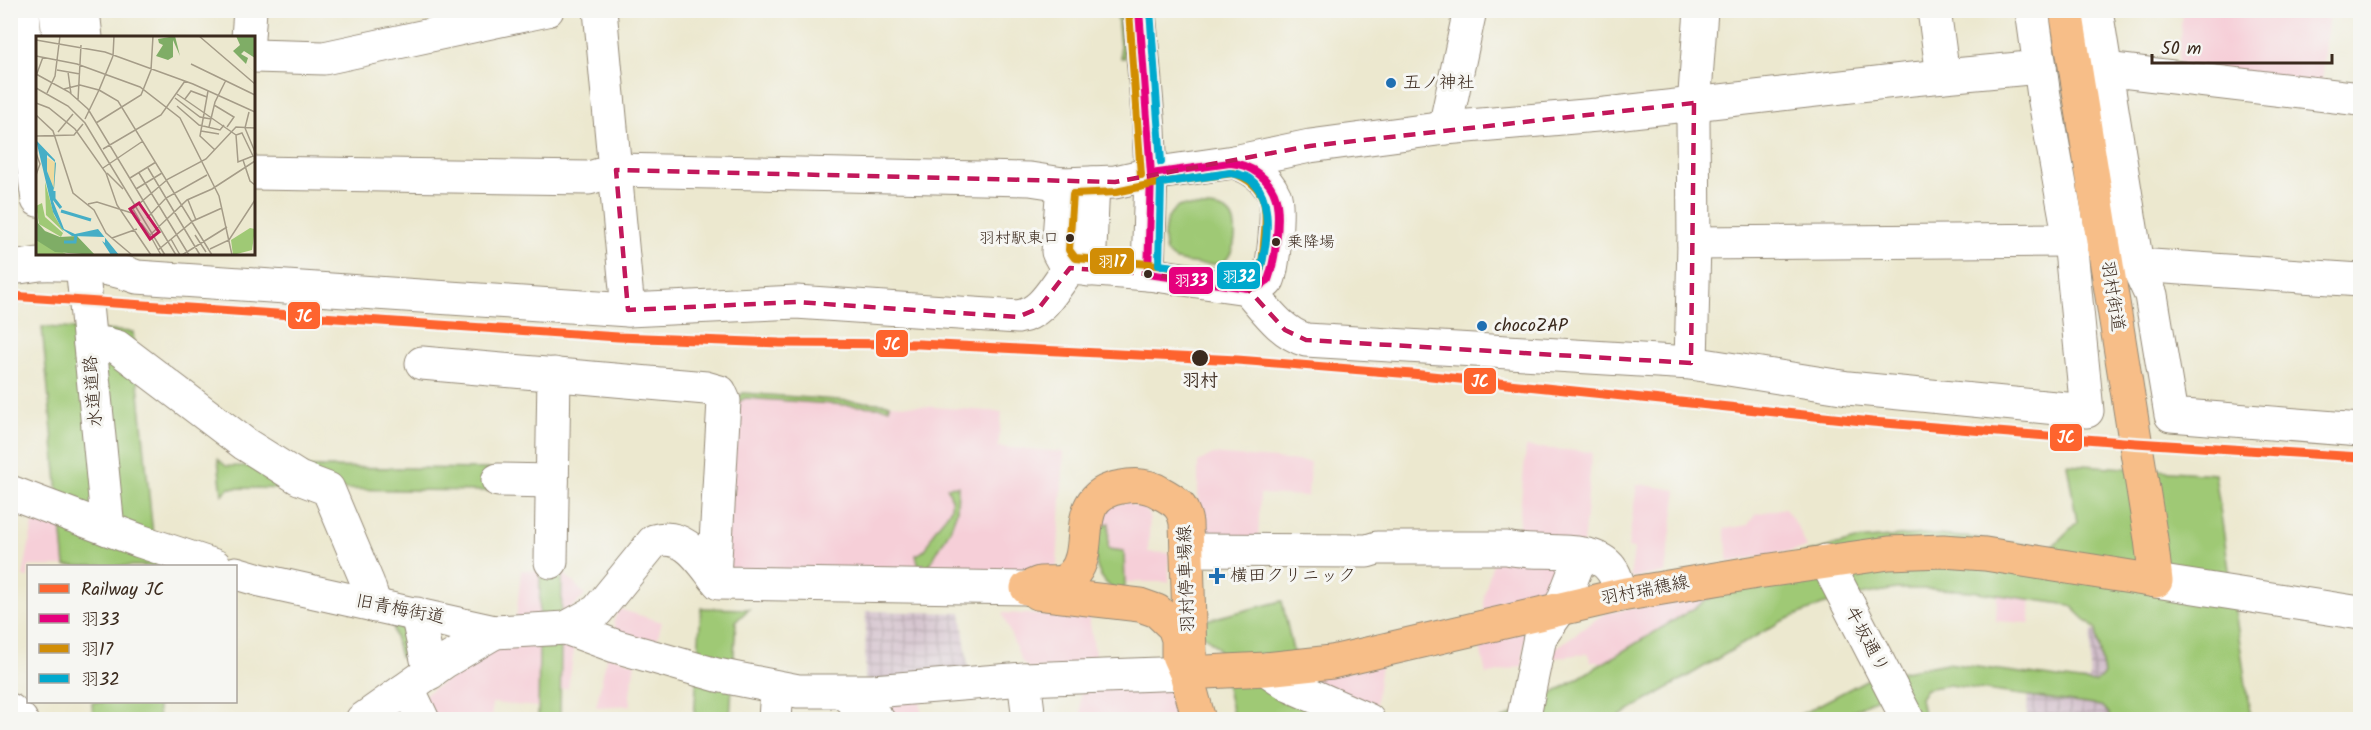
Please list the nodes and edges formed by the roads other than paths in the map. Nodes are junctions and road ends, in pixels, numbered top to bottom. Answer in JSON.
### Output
{"nodes":[{"id":1,"x":24,"y":10,"type":"edge"},
{"id":2,"x":56,"y":10,"type":"edge"},
{"id":3,"x":83,"y":10,"type":"edge"},
{"id":4,"x":250,"y":10,"type":"edge"},
{"id":5,"x":547,"y":10,"type":"edge"},
{"id":6,"x":600,"y":10,"type":"edge"},
{"id":7,"x":1139,"y":10,"type":"edge"},
{"id":8,"x":1470,"y":10,"type":"edge"},
{"id":9,"x":1701,"y":10,"type":"edge"},
{"id":10,"x":1934,"y":10,"type":"edge"},
{"id":11,"x":2032,"y":10,"type":"edge"},
{"id":12,"x":2066,"y":10,"type":"edge"},
{"id":13,"x":2097,"y":10,"type":"edge"},
{"id":14,"x":59,"y":36,"type":"edge"},
{"id":15,"x":86,"y":36,"type":"edge"},
{"id":16,"x":248,"y":36,"type":"edge"},
{"id":17,"x":255,"y":56,"type":"edge"},
{"id":18,"x":2040,"y":67,"type":"junction"},
{"id":19,"x":2104,"y":69,"type":"junction"},
{"id":20,"x":1943,"y":76,"type":"junction"},
{"id":21,"x":2361,"y":99,"type":"edge"},
{"id":22,"x":1694,"y":103,"type":"junction"},
{"id":23,"x":1445,"y":128,"type":"junction"},
{"id":24,"x":1303,"y":147,"type":"junction"},
{"id":25,"x":21,"y":154,"type":"edge"},
{"id":26,"x":1234,"y":162,"type":"junction"},
{"id":27,"x":616,"y":170,"type":"junction"},
{"id":28,"x":255,"y":173,"type":"edge"},
{"id":29,"x":1150,"y":174,"type":"junction"},
{"id":30,"x":1078,"y":183,"type":"junction"},
{"id":31,"x":36,"y":195,"type":"edge"},
{"id":32,"x":1277,"y":199,"type":"junction"},
{"id":33,"x":2070,"y":240,"type":"junction"},
{"id":34,"x":1694,"y":243,"type":"junction"},
{"id":35,"x":45,"y":259,"type":"edge"},
{"id":36,"x":82,"y":260,"type":"edge"},
{"id":37,"x":2137,"y":265,"type":"junction"},
{"id":38,"x":10,"y":267,"type":"edge"},
{"id":39,"x":1080,"y":269,"type":"junction"},
{"id":40,"x":1148,"y":274,"type":"junction"},
{"id":41,"x":2361,"y":280,"type":"edge"},
{"id":42,"x":1247,"y":288,"type":"junction"},
{"id":43,"x":628,"y":310,"type":"junction"},
{"id":44,"x":90,"y":343,"type":"junction"},
{"id":45,"x":422,"y":363,"type":"dead end"},
{"id":46,"x":1691,"y":363,"type":"junction"},
{"id":47,"x":554,"y":374,"type":"junction"},
{"id":48,"x":2361,"y":430,"type":"edge"},
{"id":49,"x":498,"y":480,"type":"dead end"},
{"id":50,"x":552,"y":481,"type":"junction"},
{"id":51,"x":10,"y":492,"type":"edge"},
{"id":52,"x":108,"y":529,"type":"junction"},
{"id":53,"x":1187,"y":550,"type":"junction"},
{"id":54,"x":1082,"y":553,"type":"junction"},
{"id":55,"x":1581,"y":555,"type":"junction"},
{"id":56,"x":1826,"y":561,"type":"junction"},
{"id":57,"x":551,"y":562,"type":"dead end"},
{"id":58,"x":209,"y":565,"type":"edge"},
{"id":59,"x":237,"y":573,"type":"edge"},
{"id":60,"x":714,"y":578,"type":"junction"},
{"id":61,"x":2156,"y":581,"type":"junction"},
{"id":62,"x":1027,"y":588,"type":"junction"},
{"id":63,"x":1621,"y":595,"type":"junction"},
{"id":64,"x":1115,"y":602,"type":"junction"},
{"id":65,"x":375,"y":606,"type":"junction"},
{"id":66,"x":1560,"y":609,"type":"junction"},
{"id":67,"x":2361,"y":613,"type":"edge"},
{"id":68,"x":417,"y":614,"type":"junction"},
{"id":69,"x":566,"y":628,"type":"junction"},
{"id":70,"x":495,"y":632,"type":"junction"},
{"id":71,"x":1266,"y":669,"type":"junction"},
{"id":72,"x":429,"y":673,"type":"junction"},
{"id":73,"x":1186,"y":673,"type":"junction"},
{"id":74,"x":1024,"y":679,"type":"junction"},
{"id":75,"x":777,"y":688,"type":"junction"},
{"id":76,"x":403,"y":691,"type":"junction"},
{"id":77,"x":842,"y":692,"type":"junction"},
{"id":78,"x":10,"y":710,"type":"edge"},
{"id":79,"x":21,"y":720,"type":"edge"},
{"id":80,"x":362,"y":720,"type":"edge"},
{"id":81,"x":423,"y":720,"type":"edge"},
{"id":82,"x":775,"y":720,"type":"edge"},
{"id":83,"x":878,"y":720,"type":"edge"},
{"id":84,"x":1029,"y":720,"type":"edge"},
{"id":85,"x":1199,"y":720,"type":"edge"},
{"id":86,"x":1368,"y":720,"type":"edge"},
{"id":87,"x":1523,"y":720,"type":"edge"},
{"id":88,"x":1908,"y":720,"type":"edge"}],
"edges":[{"from":1,"to":25,"type":"street"},
{"from":2,"to":14,"type":"street"},
{"from":3,"to":15,"type":"street"},
{"from":4,"to":16,"type":"street"},
{"from":5,"to":17,"type":"street"},
{"from":6,"to":27,"type":"street"},
{"from":7,"to":29,"type":"street"},
{"from":8,"to":23,"type":"street"},
{"from":9,"to":22,"type":"street"},
{"from":10,"to":20,"type":"street"},
{"from":11,"to":18,"type":"street"},
{"from":12,"to":61,"type":"main road","name":"羽村街道"},
{"from":13,"to":19,"type":"street"},
{"from":18,"to":20,"type":"street"},
{"from":18,"to":33,"type":"street"},
{"from":19,"to":21,"type":"street"},
{"from":19,"to":37,"type":"street"},
{"from":20,"to":22,"type":"street"},
{"from":22,"to":23,"type":"street"},
{"from":22,"to":34,"type":"street"},
{"from":23,"to":24,"type":"street"},
{"from":24,"to":26,"type":"street"},
{"from":24,"to":32,"type":"street"},
{"from":25,"to":31,"type":"street"},
{"from":26,"to":29,"type":"street"},
{"from":26,"to":32,"type":"street"},
{"from":27,"to":28,"type":"street"},
{"from":27,"to":30,"type":"street"},
{"from":27,"to":43,"type":"street"},
{"from":29,"to":30,"type":"street"},
{"from":29,"to":40,"type":"street"},
{"from":30,"to":39,"type":"street"},
{"from":32,"to":42,"type":"street"},
{"from":33,"to":34,"type":"street"},
{"from":33,"to":46,"type":"street"},
{"from":34,"to":46,"type":"street"},
{"from":35,"to":36,"type":"street"},
{"from":35,"to":38,"type":"street"},
{"from":36,"to":43,"type":"street"},
{"from":36,"to":44,"type":"street","name":"水道道路"},
{"from":37,"to":41,"type":"street"},
{"from":37,"to":48,"type":"street"},
{"from":39,"to":40,"type":"street"},
{"from":39,"to":43,"type":"street"},
{"from":40,"to":42,"type":"street"},
{"from":42,"to":46,"type":"street"},
{"from":44,"to":52,"type":"street","name":"水道道路"},
{"from":44,"to":65,"type":"street"},
{"from":45,"to":47,"type":"street"},
{"from":47,"to":50,"type":"street"},
{"from":47,"to":60,"type":"street"},
{"from":49,"to":50,"type":"street"},
{"from":50,"to":57,"type":"street"},
{"from":51,"to":52,"type":"street"},
{"from":52,"to":58,"type":"street"},
{"from":53,"to":54,"type":"main road","name":"羽村停車場線"},
{"from":53,"to":55,"type":"street"},
{"from":53,"to":73,"type":"main road","name":"羽村停車場線"},
{"from":54,"to":62,"type":"main road","name":"羽村停車場線"},
{"from":54,"to":64,"type":"main road"},
{"from":55,"to":63,"type":"street"},
{"from":55,"to":66,"type":"street"},
{"from":56,"to":61,"type":"main road","name":"羽村瑞穂線"},
{"from":56,"to":63,"type":"main road","name":"羽村瑞穂線"},
{"from":56,"to":88,"type":"street","name":"牛坂通り"},
{"from":59,"to":65,"type":"street","name":"旧青梅街道"},
{"from":60,"to":62,"type":"street"},
{"from":60,"to":69,"type":"street"},
{"from":61,"to":67,"type":"street"},
{"from":62,"to":64,"type":"main road","name":"羽村停車場線"},
{"from":63,"to":66,"type":"main road","name":"羽村瑞穂線"},
{"from":64,"to":73,"type":"main road","name":"羽村停車場線"},
{"from":65,"to":68,"type":"street","name":"旧青梅街道"},
{"from":66,"to":71,"type":"main road","name":"羽村瑞穂線"},
{"from":66,"to":87,"type":"street"},
{"from":68,"to":70,"type":"street","name":"旧青梅街道"},
{"from":68,"to":72,"type":"street"},
{"from":69,"to":70,"type":"street","name":"旧青梅街道"},
{"from":69,"to":75,"type":"street"},
{"from":70,"to":72,"type":"street"},
{"from":71,"to":73,"type":"main road","name":"羽村瑞穂線"},
{"from":71,"to":86,"type":"street"},
{"from":72,"to":76,"type":"street"},
{"from":73,"to":74,"type":"street"},
{"from":73,"to":85,"type":"main road"},
{"from":74,"to":77,"type":"street"},
{"from":74,"to":84,"type":"street"},
{"from":75,"to":77,"type":"street"},
{"from":75,"to":82,"type":"street"},
{"from":76,"to":80,"type":"street"},
{"from":76,"to":81,"type":"street"},
{"from":77,"to":83,"type":"street"},
{"from":78,"to":79,"type":"street"}]}
